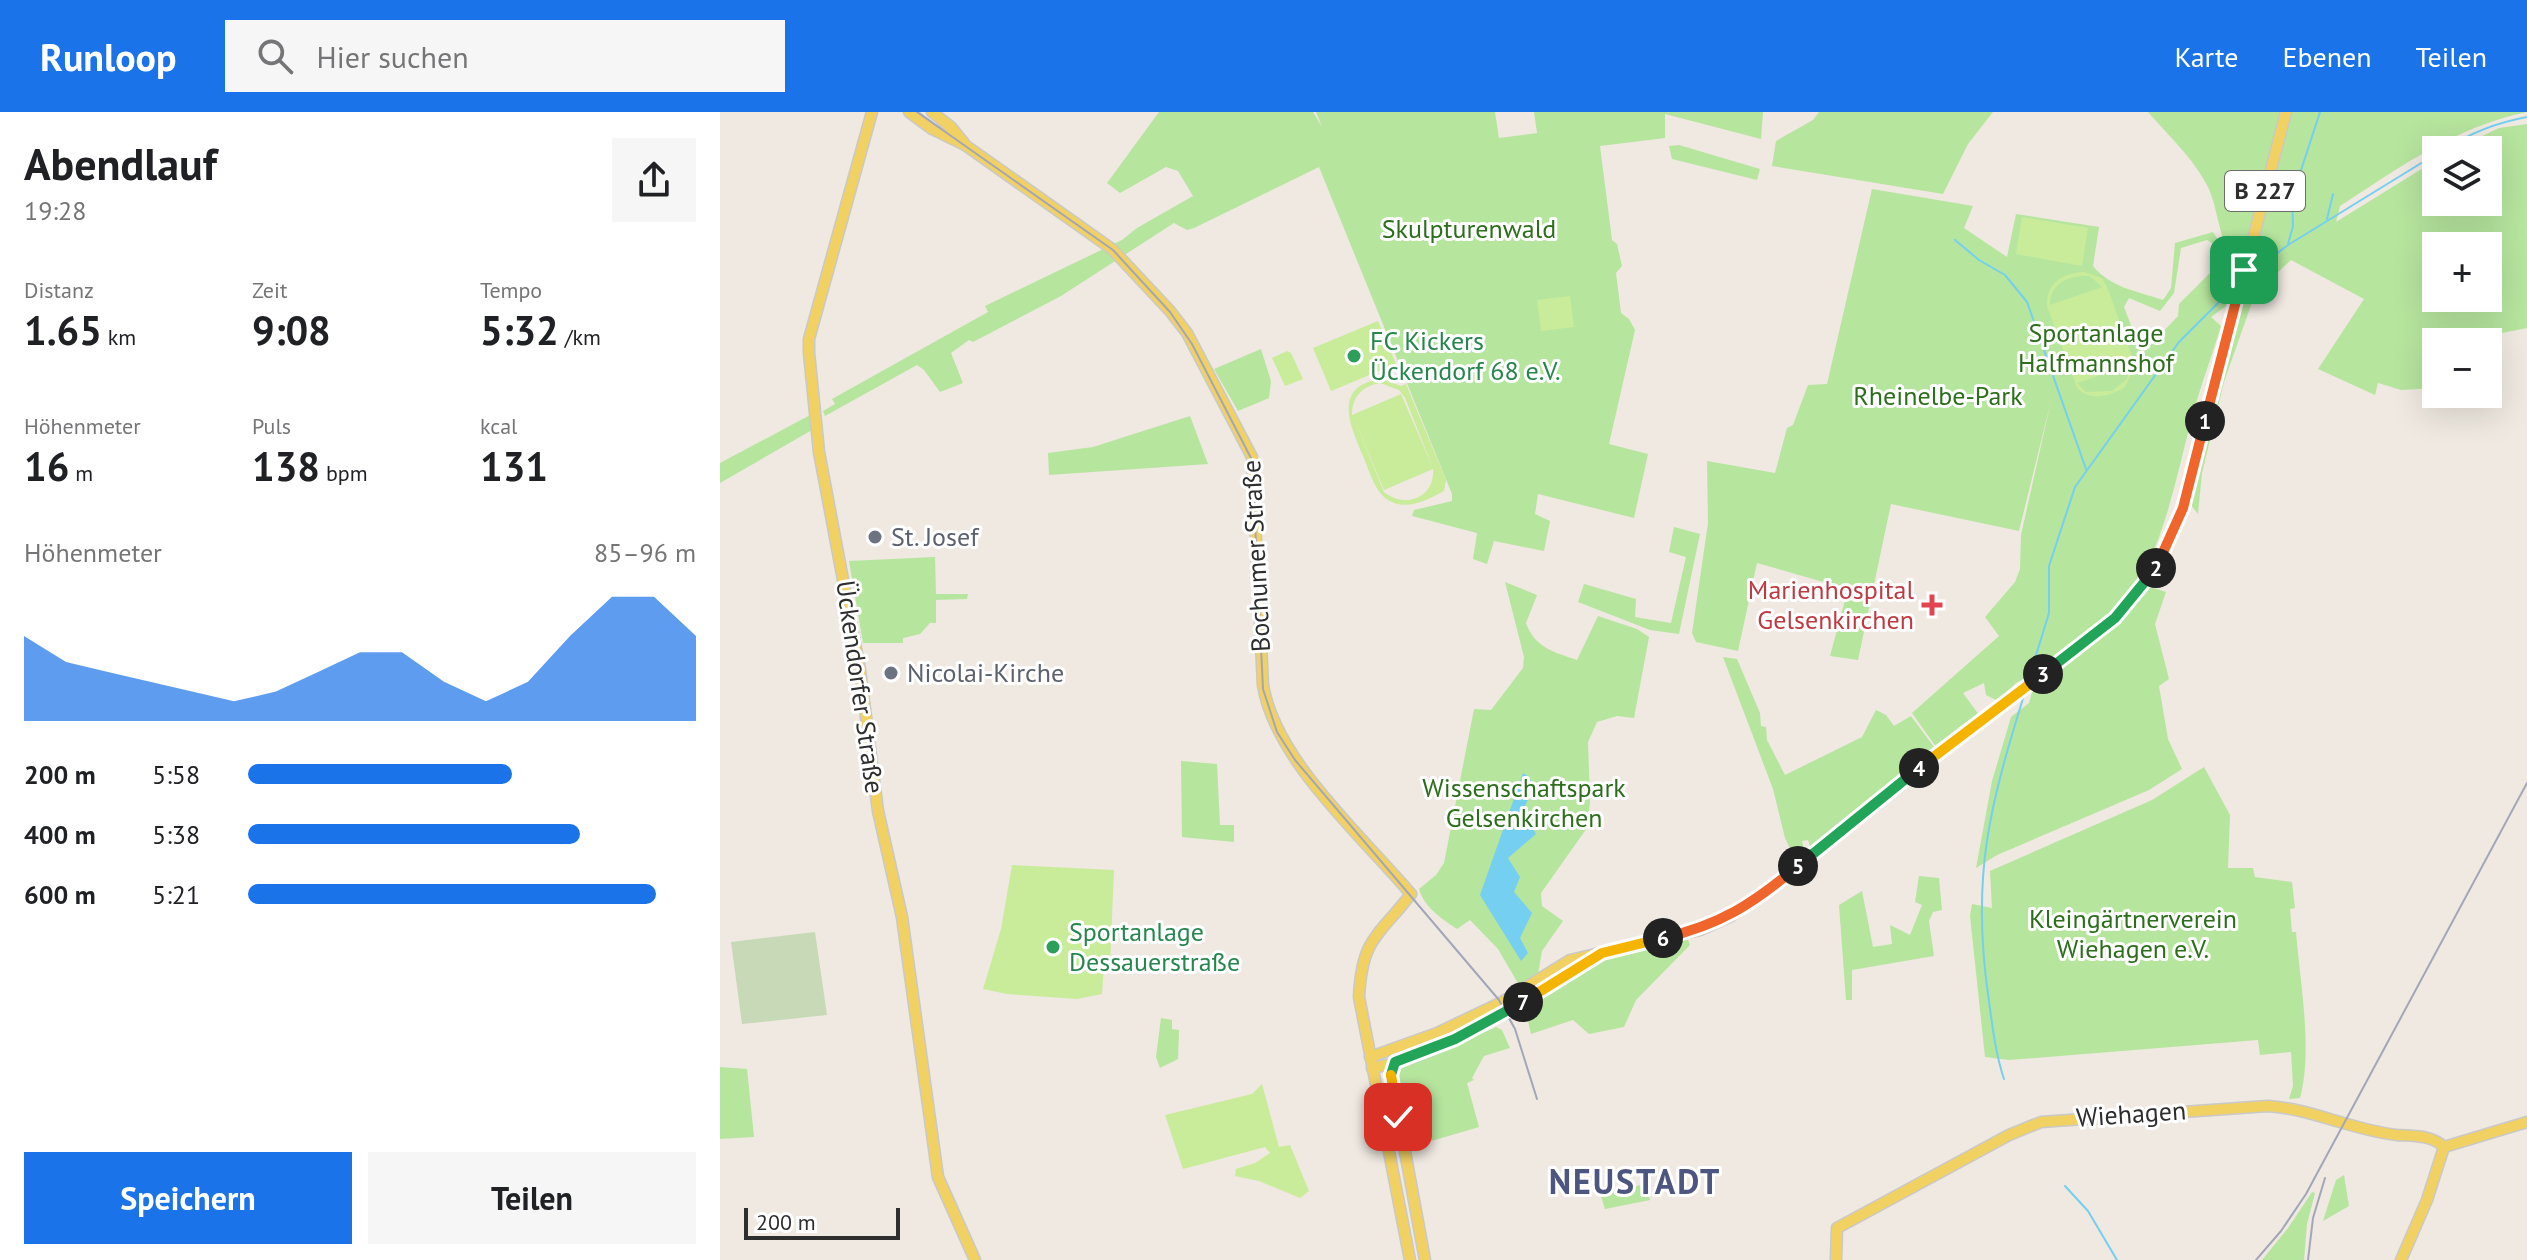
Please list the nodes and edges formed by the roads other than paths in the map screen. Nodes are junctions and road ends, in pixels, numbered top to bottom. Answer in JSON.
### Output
{"nodes":[{"id":1,"x":872,"y":112,"type":"edge"},
{"id":2,"x":909,"y":112,"type":"edge"},
{"id":3,"x":932,"y":112,"type":"edge"},
{"id":4,"x":2286,"y":112,"type":"edge"},
{"id":5,"x":965,"y":145,"type":"junction"},
{"id":6,"x":1602,"y":953,"type":"junction"},
{"id":7,"x":1374,"y":1062,"type":"junction"},
{"id":8,"x":1395,"y":1062,"type":"junction"},
{"id":9,"x":1398,"y":1117,"type":"junction"},
{"id":10,"x":2527,"y":1122,"type":"edge"},
{"id":11,"x":2444,"y":1147,"type":"junction"},
{"id":12,"x":975,"y":1260,"type":"edge"},
{"id":13,"x":1410,"y":1260,"type":"edge"},
{"id":14,"x":1425,"y":1260,"type":"edge"},
{"id":15,"x":1836,"y":1260,"type":"edge"},
{"id":16,"x":2401,"y":1260,"type":"edge"}],
"edges":[{"from":1,"to":12,"type":"main road","name":"Ückendorfer Straße"},
{"from":2,"to":5,"type":"main road","name":"Bochumer Straße"},
{"from":3,"to":5,"type":"main road","name":"Bochumer Straße"},
{"from":4,"to":6,"type":"main road","number":"B 227"},
{"from":5,"to":7,"type":"main road","name":"Bochumer Straße"},
{"from":6,"to":7,"type":"main road","number":"B 227"},
{"from":6,"to":8,"type":"main road","number":"B 227"},
{"from":7,"to":8,"type":"main road"},
{"from":7,"to":9,"type":"main road"},
{"from":7,"to":13,"type":"main road"},
{"from":8,"to":9,"type":"main road"},
{"from":9,"to":14,"type":"main road"},
{"from":10,"to":11,"type":"main road"},
{"from":11,"to":15,"type":"main road","name":"Wiehagen"},
{"from":11,"to":16,"type":"main road"}]}
